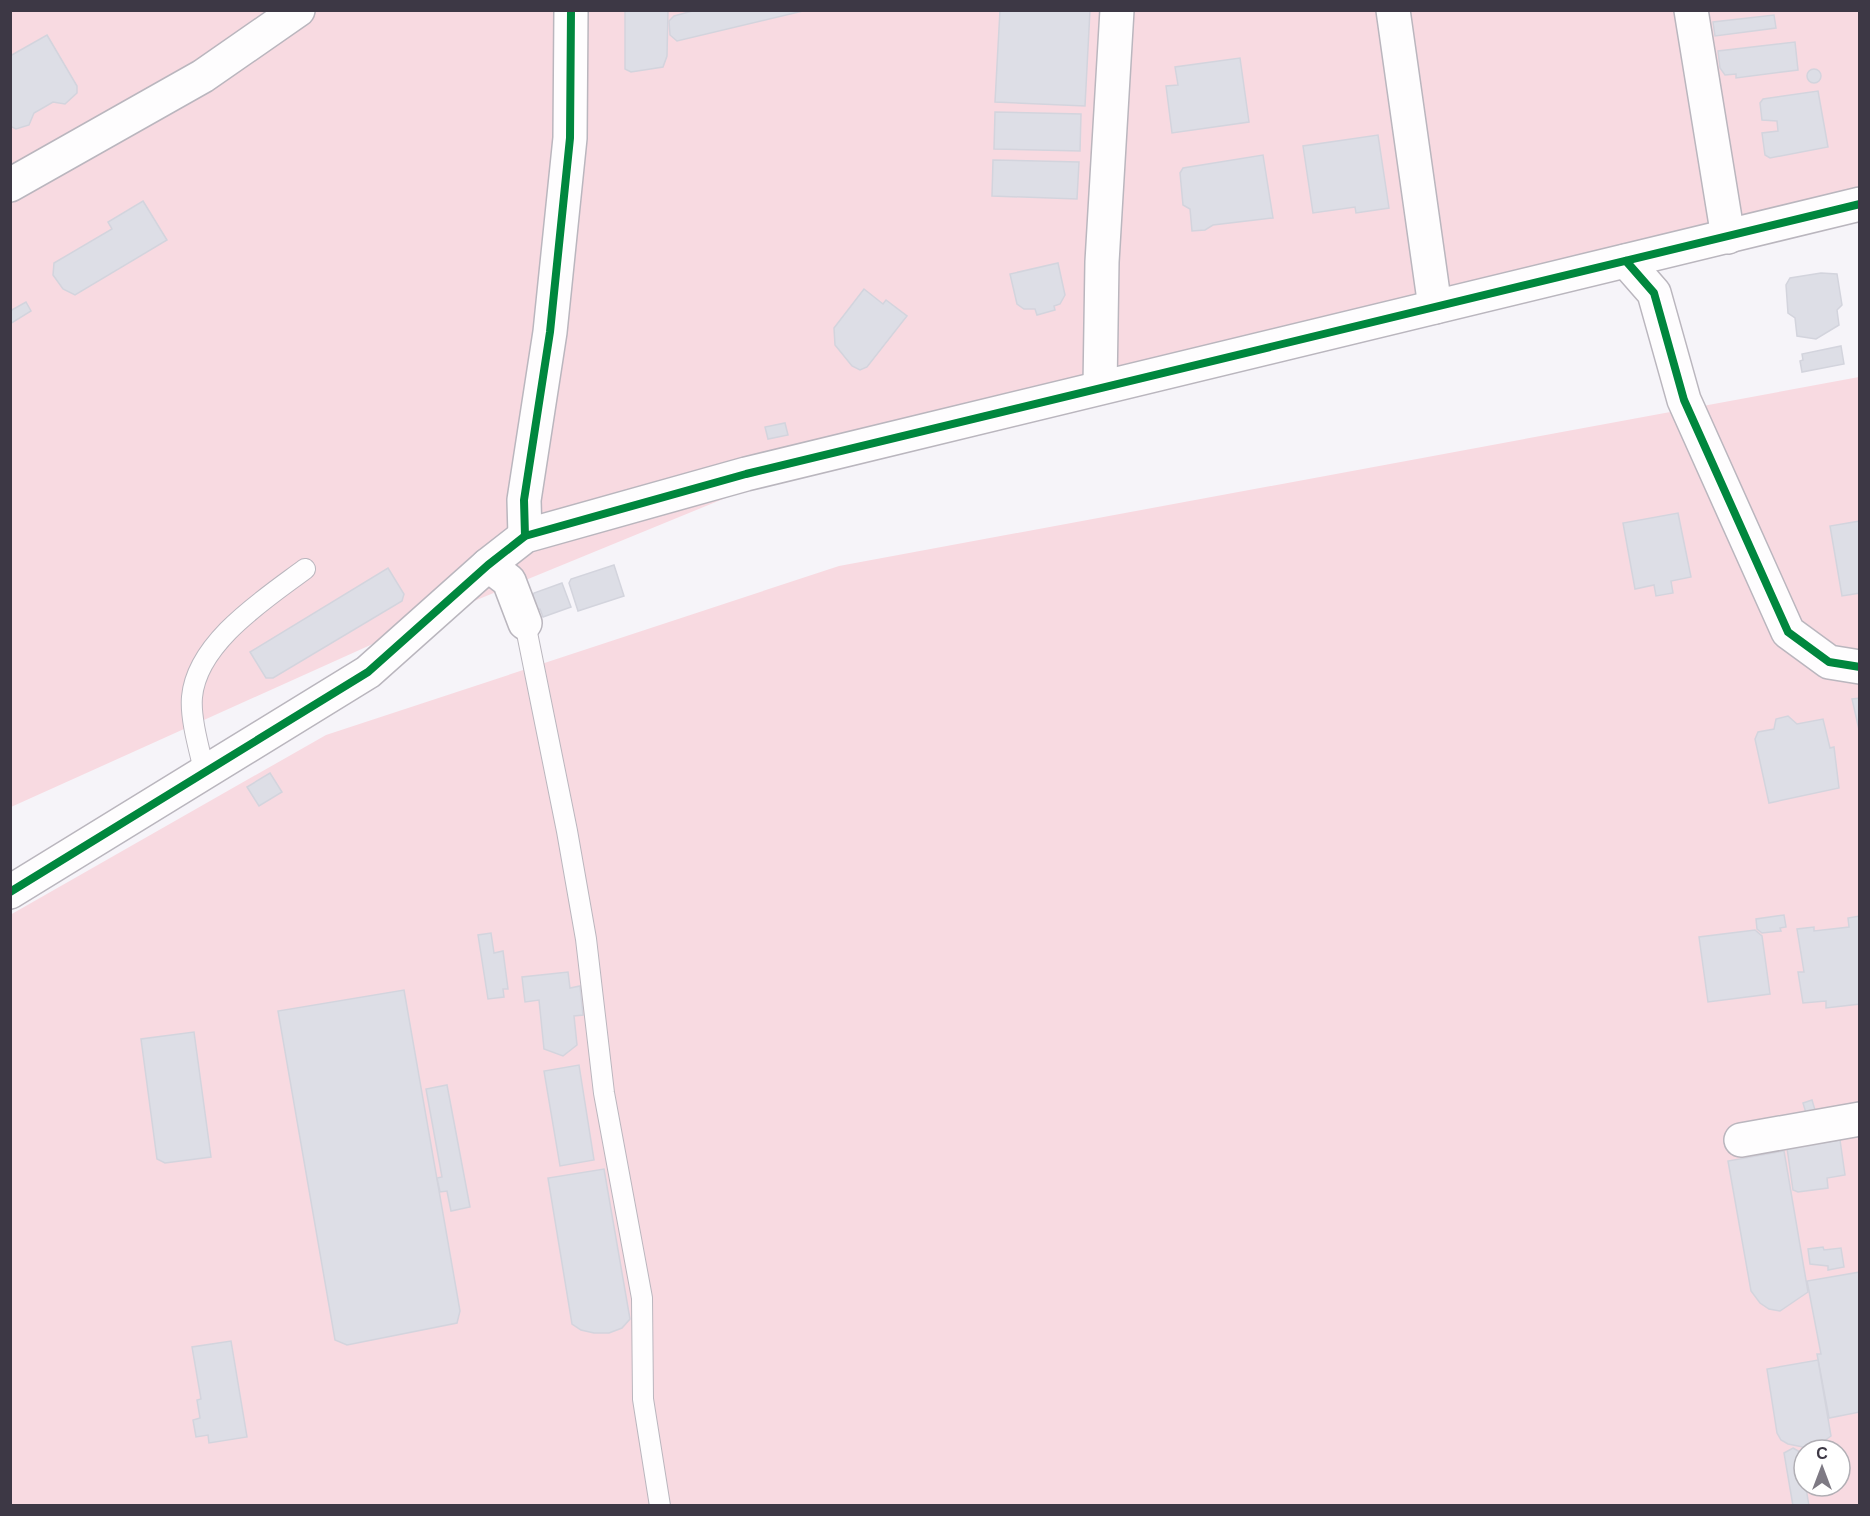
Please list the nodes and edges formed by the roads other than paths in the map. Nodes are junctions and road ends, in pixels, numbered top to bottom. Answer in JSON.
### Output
{"nodes":[{"id":1,"x":298,"y":10,"type":"edge"},
{"id":2,"x":571,"y":10,"type":"edge"},
{"id":3,"x":1117,"y":10,"type":"edge"},
{"id":4,"x":1394,"y":10,"type":"edge"},
{"id":5,"x":1691,"y":10,"type":"edge"},
{"id":6,"x":10,"y":184,"type":"edge"},
{"id":7,"x":1860,"y":204,"type":"edge"},
{"id":8,"x":1728,"y":237,"type":"junction"},
{"id":9,"x":1626,"y":261,"type":"junction"},
{"id":10,"x":1435,"y":307,"type":"junction"},
{"id":11,"x":1100,"y":387,"type":"junction"},
{"id":12,"x":525,"y":536,"type":"junction"},
{"id":13,"x":488,"y":565,"type":"junction"},
{"id":14,"x":305,"y":569,"type":"dead end"},
{"id":15,"x":525,"y":623,"type":"joint"},
{"id":16,"x":1860,"y":667,"type":"edge"},
{"id":17,"x":205,"y":774,"type":"junction"},
{"id":18,"x":10,"y":892,"type":"edge"},
{"id":19,"x":1860,"y":1119,"type":"edge"},
{"id":20,"x":1741,"y":1140,"type":"dead end"},
{"id":21,"x":660,"y":1506,"type":"edge"}],
"edges":[{"from":1,"to":6,"type":"street"},
{"from":2,"to":12,"type":"street"},
{"from":3,"to":11,"type":"street"},
{"from":4,"to":10,"type":"street"},
{"from":5,"to":8,"type":"street"},
{"from":7,"to":8,"type":"street"},
{"from":8,"to":9,"type":"street"},
{"from":9,"to":10,"type":"street"},
{"from":9,"to":16,"type":"street"},
{"from":10,"to":11,"type":"street"},
{"from":11,"to":12,"type":"street"},
{"from":12,"to":13,"type":"street"},
{"from":13,"to":15,"type":"street"},
{"from":13,"to":17,"type":"street"},
{"from":14,"to":17,"type":"lane"},
{"from":15,"to":21,"type":"lane"},
{"from":17,"to":18,"type":"street"},
{"from":19,"to":20,"type":"street"}]}
